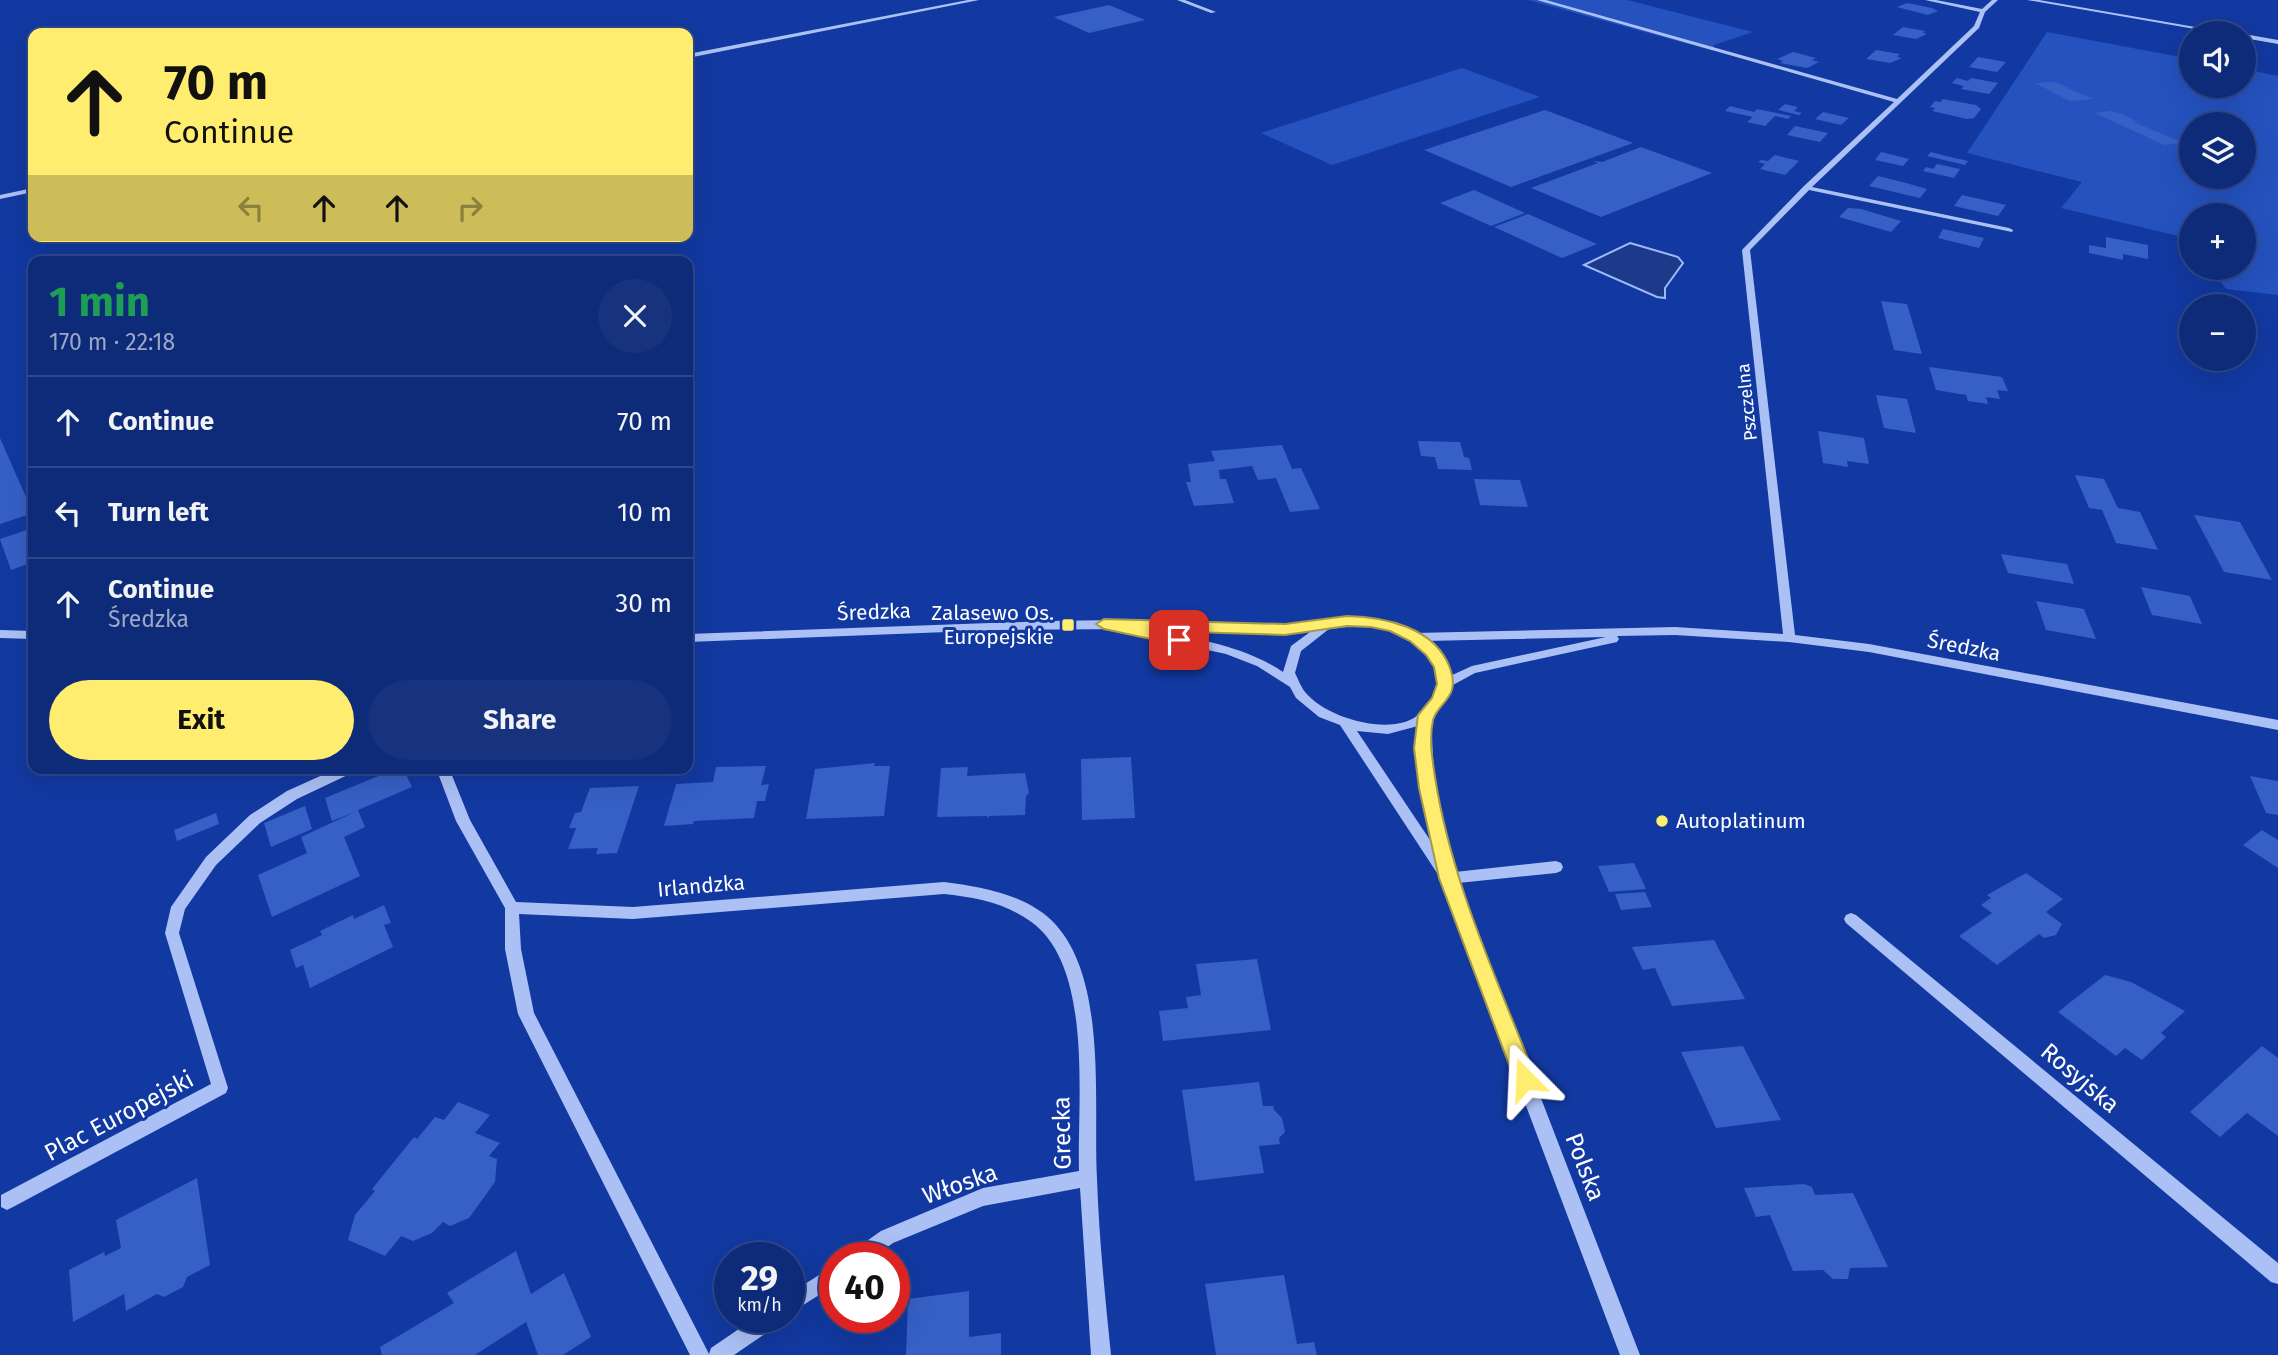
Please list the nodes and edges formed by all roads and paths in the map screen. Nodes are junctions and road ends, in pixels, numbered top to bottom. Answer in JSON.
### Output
{"nodes":[{"id":1,"x":976,"y":0,"type":"edge"},
{"id":2,"x":1180,"y":0,"type":"edge"},
{"id":3,"x":1540,"y":0,"type":"edge"},
{"id":4,"x":1928,"y":0,"type":"edge"},
{"id":5,"x":1995,"y":0,"type":"edge"},
{"id":6,"x":2030,"y":0,"type":"edge"},
{"id":7,"x":1983,"y":11,"type":"junction"},
{"id":8,"x":1213,"y":12,"type":"dead end"},
{"id":9,"x":2179,"y":25,"type":"edge"},
{"id":10,"x":2256,"y":38,"type":"edge"},
{"id":11,"x":2278,"y":42,"type":"edge"},
{"id":12,"x":693,"y":55,"type":"edge"},
{"id":13,"x":1898,"y":101,"type":"junction"},
{"id":14,"x":1807,"y":188,"type":"junction"},
{"id":15,"x":28,"y":191,"type":"edge"},
{"id":16,"x":0,"y":197,"type":"edge"},
{"id":17,"x":2009,"y":230,"type":"dead end"},
{"id":18,"x":1104,"y":624,"type":"junction"},
{"id":19,"x":1325,"y":626,"type":"junction"},
{"id":20,"x":1641,"y":633,"type":"junction"},
{"id":21,"x":0,"y":634,"type":"edge"},
{"id":22,"x":28,"y":635,"type":"edge"},
{"id":23,"x":1415,"y":637,"type":"junction"},
{"id":24,"x":693,"y":638,"type":"edge"},
{"id":25,"x":1789,"y":638,"type":"junction"},
{"id":26,"x":1291,"y":683,"type":"junction"},
{"id":27,"x":1445,"y":684,"type":"junction"},
{"id":28,"x":1426,"y":715,"type":"junction"},
{"id":29,"x":1346,"y":725,"type":"junction"},
{"id":30,"x":2278,"y":725,"type":"edge"},
{"id":31,"x":338,"y":774,"type":"edge"},
{"id":32,"x":444,"y":774,"type":"edge"},
{"id":33,"x":1556,"y":867,"type":"dead end"},
{"id":34,"x":1449,"y":878,"type":"junction"},
{"id":35,"x":512,"y":908,"type":"junction"},
{"id":36,"x":1851,"y":919,"type":"dead end"},
{"id":37,"x":1043,"y":920,"type":"joint"},
{"id":38,"x":1087,"y":1178,"type":"junction"},
{"id":39,"x":7,"y":1201,"type":"dead end"},
{"id":40,"x":880,"y":1242,"type":"edge"},
{"id":41,"x":2278,"y":1275,"type":"edge"},
{"id":42,"x":750,"y":1333,"type":"edge"},
{"id":43,"x":700,"y":1355,"type":"edge"},
{"id":44,"x":718,"y":1355,"type":"edge"},
{"id":45,"x":1101,"y":1355,"type":"edge"},
{"id":46,"x":1630,"y":1355,"type":"edge"}],
"edges":[{"from":1,"to":12,"type":"street"},
{"from":2,"to":8,"type":"street"},
{"from":3,"to":13,"type":"street"},
{"from":4,"to":7,"type":"street"},
{"from":5,"to":7,"type":"street","name":"Pszczelna"},
{"from":6,"to":9,"type":"street"},
{"from":7,"to":13,"type":"street","name":"Pszczelna"},
{"from":10,"to":11,"type":"street"},
{"from":13,"to":14,"type":"street","name":"Pszczelna"},
{"from":14,"to":17,"type":"street"},
{"from":14,"to":25,"type":"street","name":"Pszczelna"},
{"from":15,"to":16,"type":"street"},
{"from":18,"to":19,"type":"street","name":"Średzka"},
{"from":18,"to":24,"type":"street","name":"Średzka"},
{"from":18,"to":26,"type":"street","name":"Średzka"},
{"from":19,"to":23,"type":"street"},
{"from":19,"to":26,"type":"street"},
{"from":20,"to":23,"type":"street","name":"Średzka"},
{"from":20,"to":25,"type":"street","name":"Średzka"},
{"from":20,"to":27,"type":"street","name":"Średzka"},
{"from":21,"to":22,"type":"street"},
{"from":23,"to":27,"type":"street"},
{"from":25,"to":30,"type":"street","name":"Średzka"},
{"from":26,"to":29,"type":"street"},
{"from":27,"to":28,"type":"street"},
{"from":28,"to":29,"type":"street"},
{"from":28,"to":34,"type":"street","name":"Polska"},
{"from":29,"to":34,"type":"street","name":"Polska"},
{"from":31,"to":39,"type":"street","name":"Plac Europejski"},
{"from":32,"to":35,"type":"street"},
{"from":33,"to":34,"type":"street"},
{"from":34,"to":46,"type":"street","name":"Polska"},
{"from":35,"to":37,"type":"street","name":"Irlandzka"},
{"from":35,"to":43,"type":"street"},
{"from":36,"to":41,"type":"street","name":"Rosyjska"},
{"from":37,"to":38,"type":"street","name":"Grecka"},
{"from":38,"to":40,"type":"street","name":"Włoska"},
{"from":38,"to":45,"type":"street","name":"Grecka"},
{"from":42,"to":44,"type":"street"}]}
